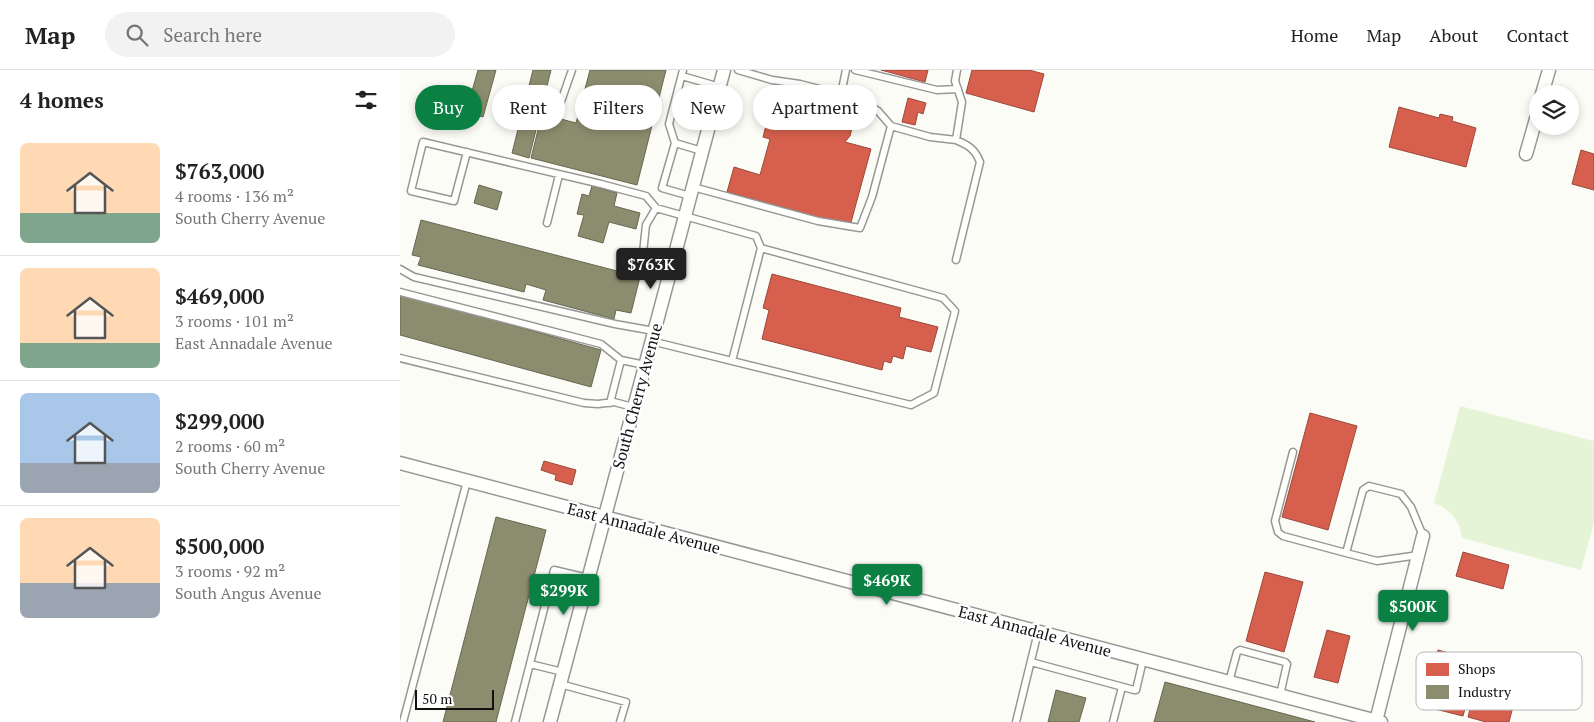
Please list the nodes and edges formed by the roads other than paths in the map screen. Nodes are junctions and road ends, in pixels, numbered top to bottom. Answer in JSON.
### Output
{"nodes":[{"id":1,"x":572,"y":70,"type":"edge"},
{"id":2,"x":724,"y":70,"type":"edge"},
{"id":3,"x":738,"y":70,"type":"edge"},
{"id":4,"x":846,"y":70,"type":"edge"},
{"id":5,"x":855,"y":70,"type":"edge"},
{"id":6,"x":957,"y":70,"type":"edge"},
{"id":7,"x":1549,"y":70,"type":"edge"},
{"id":8,"x":682,"y":73,"type":"edge"},
{"id":9,"x":715,"y":85,"type":"edge"},
{"id":10,"x":720,"y":85,"type":"edge"},
{"id":11,"x":804,"y":85,"type":"edge"},
{"id":12,"x":843,"y":85,"type":"edge"},
{"id":13,"x":1545,"y":85,"type":"edge"},
{"id":14,"x":958,"y":89,"type":"junction"},
{"id":15,"x":565,"y":90,"type":"edge"},
{"id":16,"x":877,"y":110,"type":"edge"},
{"id":17,"x":891,"y":126,"type":"junction"},
{"id":18,"x":708,"y":130,"type":"edge"},
{"id":19,"x":1531,"y":135,"type":"edge"},
{"id":20,"x":956,"y":140,"type":"junction"},
{"id":21,"x":675,"y":144,"type":"junction"},
{"id":22,"x":702,"y":151,"type":"junction"},
{"id":23,"x":467,"y":152,"type":"junction"},
{"id":24,"x":1526,"y":154,"type":"dead end"},
{"id":25,"x":559,"y":175,"type":"junction"},
{"id":26,"x":692,"y":191,"type":"junction"},
{"id":27,"x":656,"y":208,"type":"junction"},
{"id":28,"x":685,"y":216,"type":"junction"},
{"id":29,"x":547,"y":223,"type":"dead end"},
{"id":30,"x":761,"y":248,"type":"junction"},
{"id":31,"x":956,"y":260,"type":"dead end"},
{"id":32,"x":672,"y":266,"type":"junction"},
{"id":33,"x":400,"y":269,"type":"edge"},
{"id":34,"x":400,"y":292,"type":"edge"},
{"id":35,"x":653,"y":336,"type":"junction"},
{"id":36,"x":400,"y":358,"type":"edge"},
{"id":37,"x":621,"y":360,"type":"junction"},
{"id":38,"x":732,"y":361,"type":"junction"},
{"id":39,"x":645,"y":365,"type":"junction"},
{"id":40,"x":610,"y":403,"type":"junction"},
{"id":41,"x":633,"y":407,"type":"junction"},
{"id":42,"x":1293,"y":452,"type":"dead end"},
{"id":43,"x":400,"y":463,"type":"edge"},
{"id":44,"x":467,"y":481,"type":"junction"},
{"id":45,"x":604,"y":517,"type":"junction"},
{"id":46,"x":1423,"y":536,"type":"joint"},
{"id":47,"x":1346,"y":553,"type":"junction"},
{"id":48,"x":1418,"y":555,"type":"junction"},
{"id":49,"x":588,"y":578,"type":"junction"},
{"id":50,"x":1038,"y":632,"type":"junction"},
{"id":51,"x":1143,"y":660,"type":"junction"},
{"id":52,"x":1031,"y":662,"type":"junction"},
{"id":53,"x":530,"y":664,"type":"junction"},
{"id":54,"x":561,"y":678,"type":"junction"},
{"id":55,"x":1229,"y":682,"type":"junction"},
{"id":56,"x":1122,"y":687,"type":"junction"},
{"id":57,"x":1280,"y":696,"type":"junction"},
{"id":58,"x":1354,"y":719,"type":"edge"},
{"id":59,"x":553,"y":721,"type":"edge"},
{"id":60,"x":1378,"y":721,"type":"edge"},
{"id":61,"x":403,"y":722,"type":"edge"},
{"id":62,"x":515,"y":722,"type":"edge"},
{"id":63,"x":620,"y":722,"type":"edge"},
{"id":64,"x":1016,"y":722,"type":"edge"},
{"id":65,"x":1113,"y":722,"type":"edge"}],
"edges":[{"from":1,"to":15,"type":"lane"},
{"from":2,"to":10,"type":"street","name":"South Cherry Avenue"},
{"from":3,"to":11,"type":"lane"},
{"from":4,"to":12,"type":"lane"},
{"from":5,"to":14,"type":"lane"},
{"from":6,"to":14,"type":"lane"},
{"from":7,"to":13,"type":"street"},
{"from":8,"to":9,"type":"lane"},
{"from":8,"to":21,"type":"lane"},
{"from":14,"to":20,"type":"lane"},
{"from":16,"to":17,"type":"lane"},
{"from":17,"to":20,"type":"lane"},
{"from":17,"to":26,"type":"lane"},
{"from":18,"to":22,"type":"street","name":"South Cherry Avenue"},
{"from":19,"to":24,"type":"street"},
{"from":20,"to":31,"type":"lane"},
{"from":21,"to":22,"type":"lane"},
{"from":21,"to":26,"type":"lane"},
{"from":22,"to":26,"type":"street","name":"South Cherry Avenue"},
{"from":23,"to":23,"type":"lane"},
{"from":23,"to":25,"type":"lane"},
{"from":25,"to":27,"type":"lane"},
{"from":25,"to":29,"type":"lane"},
{"from":26,"to":28,"type":"street","name":"South Cherry Avenue"},
{"from":27,"to":28,"type":"lane"},
{"from":27,"to":32,"type":"lane"},
{"from":28,"to":30,"type":"lane"},
{"from":28,"to":32,"type":"street","name":"South Cherry Avenue"},
{"from":30,"to":38,"type":"lane"},
{"from":30,"to":38,"type":"lane"},
{"from":32,"to":35,"type":"street","name":"South Cherry Avenue"},
{"from":33,"to":35,"type":"lane"},
{"from":34,"to":37,"type":"lane"},
{"from":35,"to":38,"type":"lane"},
{"from":35,"to":39,"type":"street","name":"South Cherry Avenue"},
{"from":36,"to":40,"type":"lane"},
{"from":37,"to":39,"type":"lane"},
{"from":37,"to":40,"type":"lane"},
{"from":39,"to":41,"type":"street","name":"South Cherry Avenue"},
{"from":40,"to":41,"type":"lane"},
{"from":41,"to":45,"type":"street","name":"South Cherry Avenue"},
{"from":42,"to":47,"type":"lane"},
{"from":43,"to":44,"type":"street","name":"East Annadale Avenue"},
{"from":44,"to":45,"type":"street","name":"East Annadale Avenue"},
{"from":44,"to":61,"type":"lane"},
{"from":45,"to":49,"type":"street","name":"South Cherry Avenue"},
{"from":45,"to":50,"type":"street","name":"East Annadale Avenue"},
{"from":46,"to":47,"type":"lane"},
{"from":46,"to":48,"type":"street"},
{"from":47,"to":48,"type":"lane"},
{"from":48,"to":60,"type":"street"},
{"from":49,"to":53,"type":"lane"},
{"from":49,"to":54,"type":"street","name":"South Cherry Avenue"},
{"from":50,"to":51,"type":"street","name":"East Annadale Avenue"},
{"from":50,"to":52,"type":"lane"},
{"from":51,"to":55,"type":"street","name":"East Annadale Avenue"},
{"from":51,"to":56,"type":"lane"},
{"from":52,"to":56,"type":"lane"},
{"from":52,"to":64,"type":"lane"},
{"from":53,"to":54,"type":"lane"},
{"from":53,"to":62,"type":"lane"},
{"from":54,"to":59,"type":"street","name":"South Cherry Avenue"},
{"from":54,"to":63,"type":"lane"},
{"from":55,"to":57,"type":"street","name":"East Annadale Avenue"},
{"from":55,"to":57,"type":"lane"},
{"from":56,"to":65,"type":"lane"},
{"from":57,"to":58,"type":"street","name":"East Annadale Avenue"},
{"from":58,"to":60,"type":"street","name":"East Annadale Avenue"}]}
